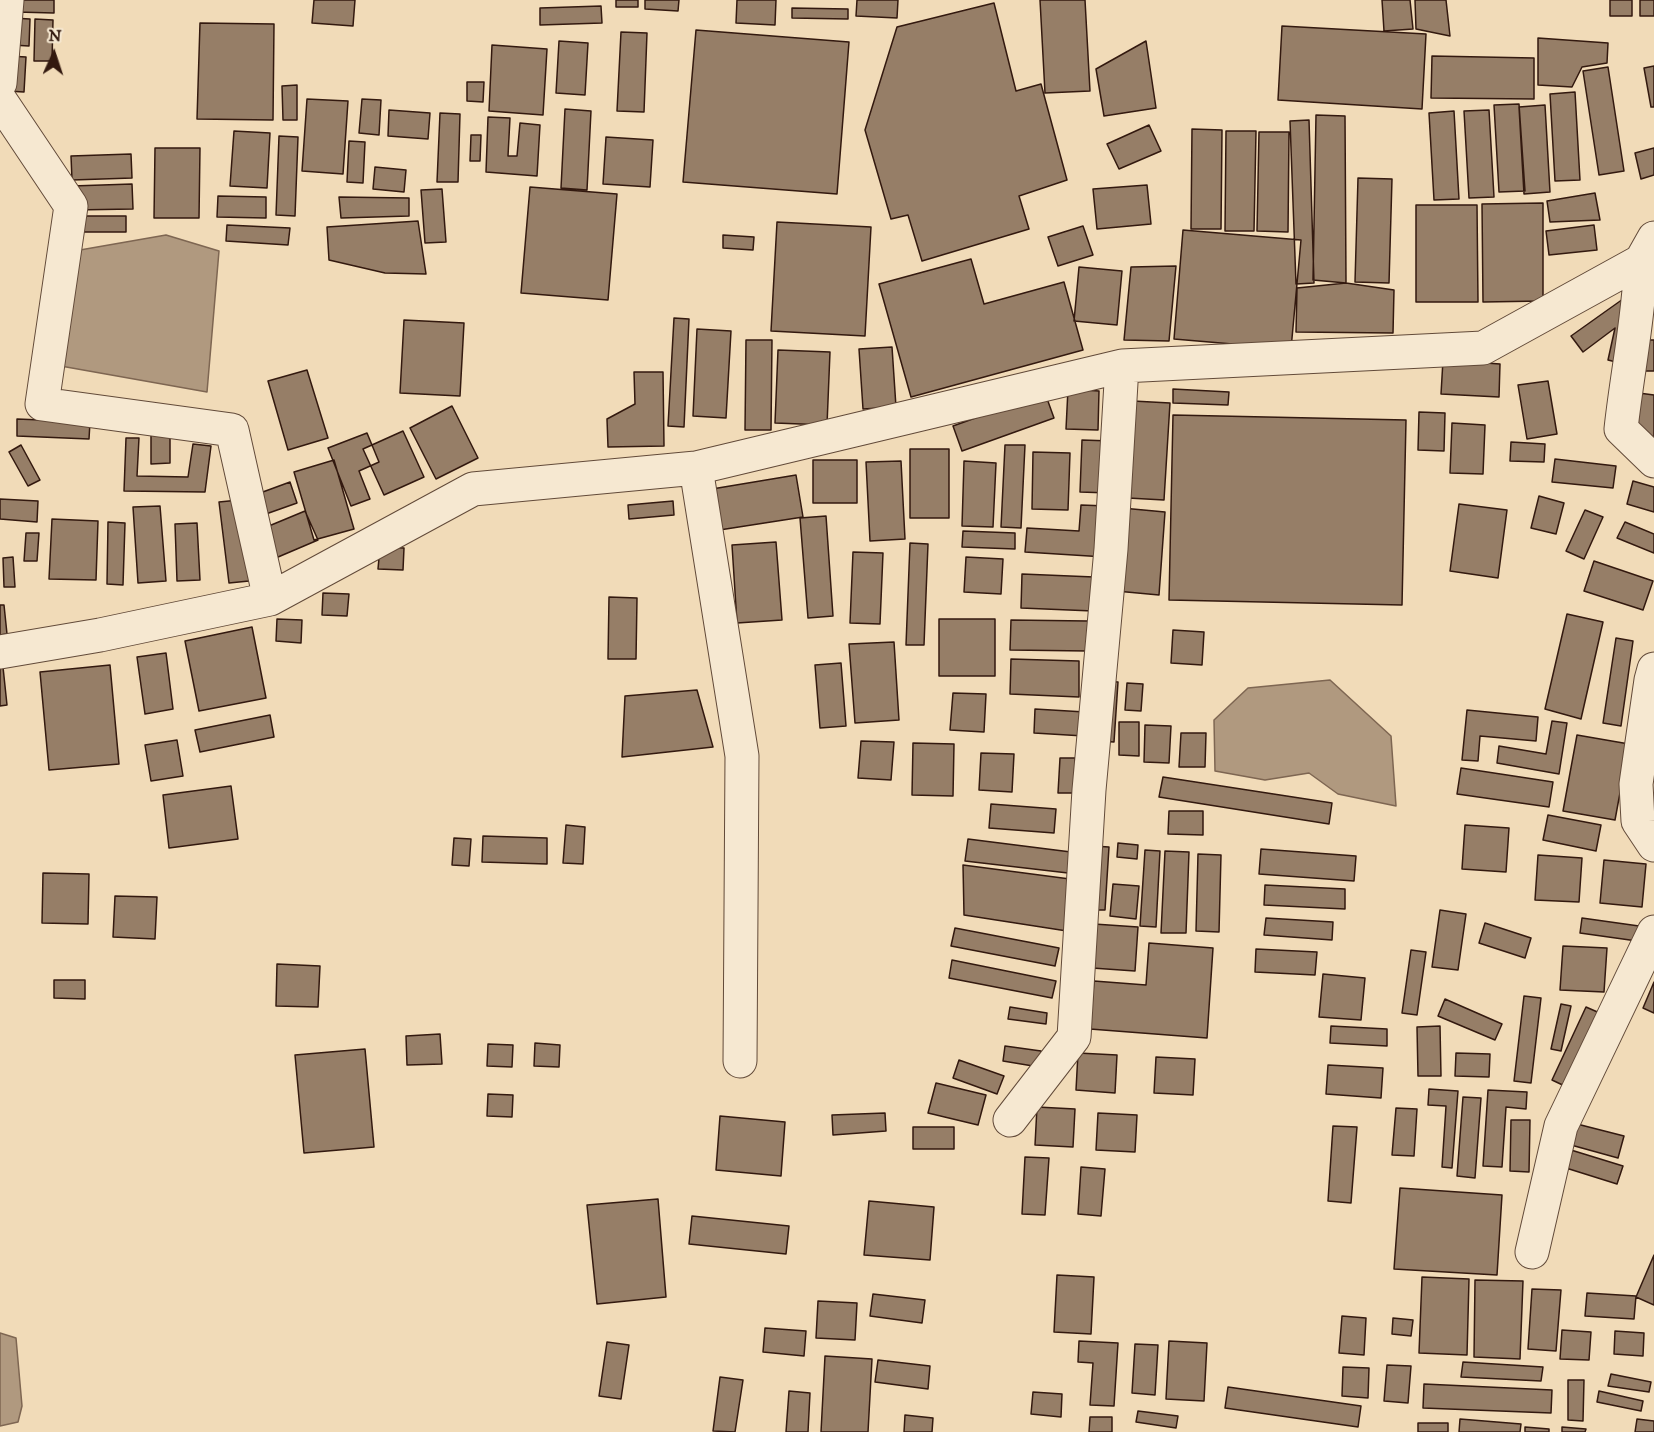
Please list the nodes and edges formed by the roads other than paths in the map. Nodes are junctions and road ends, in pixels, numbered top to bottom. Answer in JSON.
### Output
{"nodes":[{"id":1,"x":7,"y":0,"type":"edge"},
{"id":2,"x":0,"y":82,"type":"edge"},
{"id":3,"x":0,"y":100,"type":"edge"},
{"id":4,"x":1647,"y":250,"type":"edge"},
{"id":5,"x":1122,"y":366,"type":"junction"},
{"id":6,"x":1654,"y":461,"type":"edge"},
{"id":7,"x":696,"y":468,"type":"junction"},
{"id":8,"x":270,"y":599,"type":"junction"},
{"id":9,"x":0,"y":652,"type":"edge"},
{"id":10,"x":1654,"y":669,"type":"edge"},
{"id":11,"x":1654,"y":844,"type":"edge"},
{"id":12,"x":1654,"y":932,"type":"edge"},
{"id":13,"x":740,"y":1060,"type":"dead end"},
{"id":14,"x":1010,"y":1120,"type":"dead end"},
{"id":15,"x":1532,"y":1252,"type":"dead end"}],
"edges":[{"from":1,"to":2,"type":"street"},
{"from":3,"to":8,"type":"street"},
{"from":4,"to":5,"type":"street"},
{"from":4,"to":6,"type":"street"},
{"from":5,"to":7,"type":"street"},
{"from":5,"to":14,"type":"street"},
{"from":7,"to":8,"type":"street"},
{"from":7,"to":13,"type":"street"},
{"from":8,"to":9,"type":"street"},
{"from":10,"to":11,"type":"street"},
{"from":12,"to":15,"type":"street"}]}
